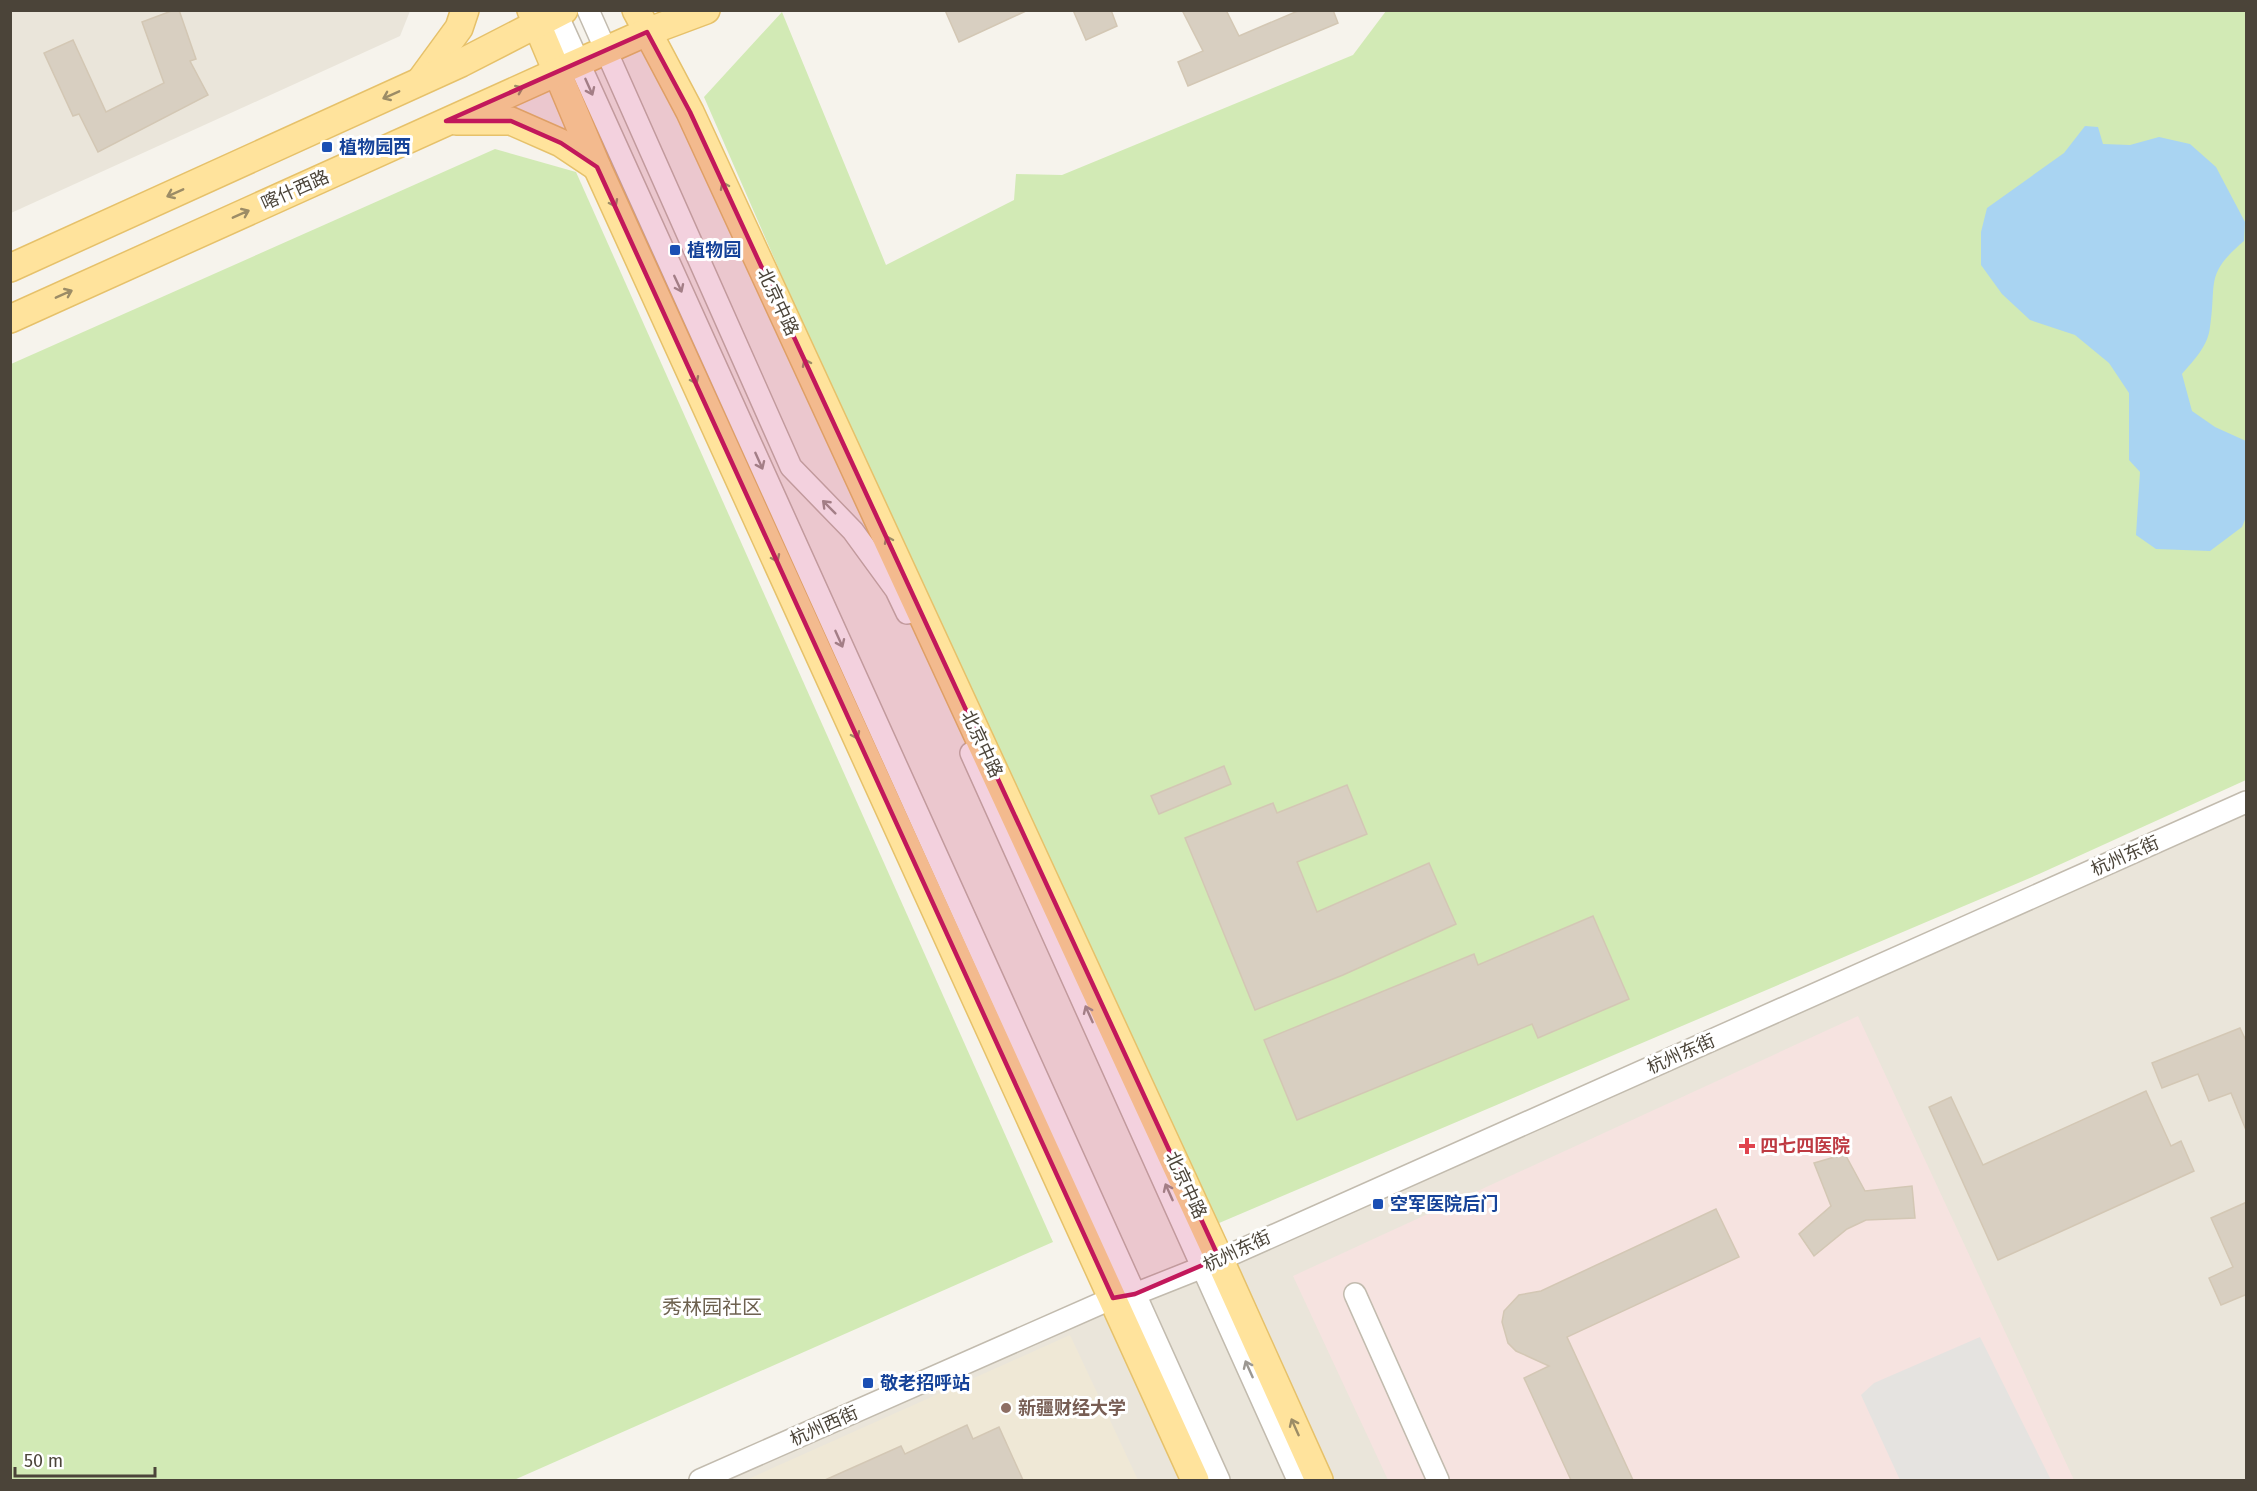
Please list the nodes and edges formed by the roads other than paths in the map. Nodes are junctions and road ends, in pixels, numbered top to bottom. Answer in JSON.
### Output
{"nodes":[{"id":1,"x":465,"y":10,"type":"edge"},
{"id":2,"x":588,"y":10,"type":"edge"},
{"id":3,"x":706,"y":10,"type":"edge"},
{"id":4,"x":640,"y":18,"type":"edge"},
{"id":5,"x":553,"y":32,"type":"edge"},
{"id":6,"x":606,"y":50,"type":"junction"},
{"id":7,"x":418,"y":83,"type":"junction"},
{"id":8,"x":446,"y":122,"type":"junction"},
{"id":9,"x":597,"y":167,"type":"junction"},
{"id":10,"x":10,"y":268,"type":"edge"},
{"id":11,"x":10,"y":319,"type":"edge"},
{"id":12,"x":2247,"y":802,"type":"edge"},
{"id":13,"x":1211,"y":1263,"type":"junction"},
{"id":14,"x":1355,"y":1294,"type":"dead end"},
{"id":15,"x":1124,"y":1296,"type":"junction"},
{"id":16,"x":700,"y":1480,"type":"edge"},
{"id":17,"x":1195,"y":1480,"type":"edge"},
{"id":18,"x":1219,"y":1480,"type":"edge"},
{"id":19,"x":1298,"y":1480,"type":"edge"},
{"id":20,"x":1319,"y":1480,"type":"edge"},
{"id":21,"x":1438,"y":1480,"type":"edge"}],
"edges":[{"from":1,"to":7,"type":"main road"},
{"from":2,"to":6,"type":"street"},
{"from":3,"to":4,"type":"main road","name":"喀什西路"},
{"from":4,"to":6,"type":"main road","name":"喀什西路"},
{"from":13,"to":4,"type":"main road","name":"北京中路","one_way":true},
{"from":5,"to":6,"type":"main road","name":"喀什西路"},
{"from":5,"to":7,"type":"main road","name":"喀什西路"},
{"from":8,"to":5,"type":"main road","name":"喀什西路","one_way":true},
{"from":5,"to":9,"type":"main road"},
{"from":5,"to":15,"type":"street","one_way":true},
{"from":13,"to":6,"type":"street","one_way":true},
{"from":7,"to":10,"type":"main road","name":"喀什西路","one_way":true},
{"from":8,"to":9,"type":"main road"},
{"from":11,"to":8,"type":"main road","name":"喀什西路","one_way":true},
{"from":9,"to":15,"type":"main road","one_way":true},
{"from":12,"to":13,"type":"street","name":"杭州东街"},
{"from":13,"to":15,"type":"street","name":"杭州东街"},
{"from":19,"to":13,"type":"street","one_way":true},
{"from":20,"to":13,"type":"main road","name":"北京中路","one_way":true},
{"from":14,"to":21,"type":"street"},
{"from":15,"to":16,"type":"street","name":"杭州西街"},
{"from":15,"to":17,"type":"main road"},
{"from":15,"to":18,"type":"street"}]}
